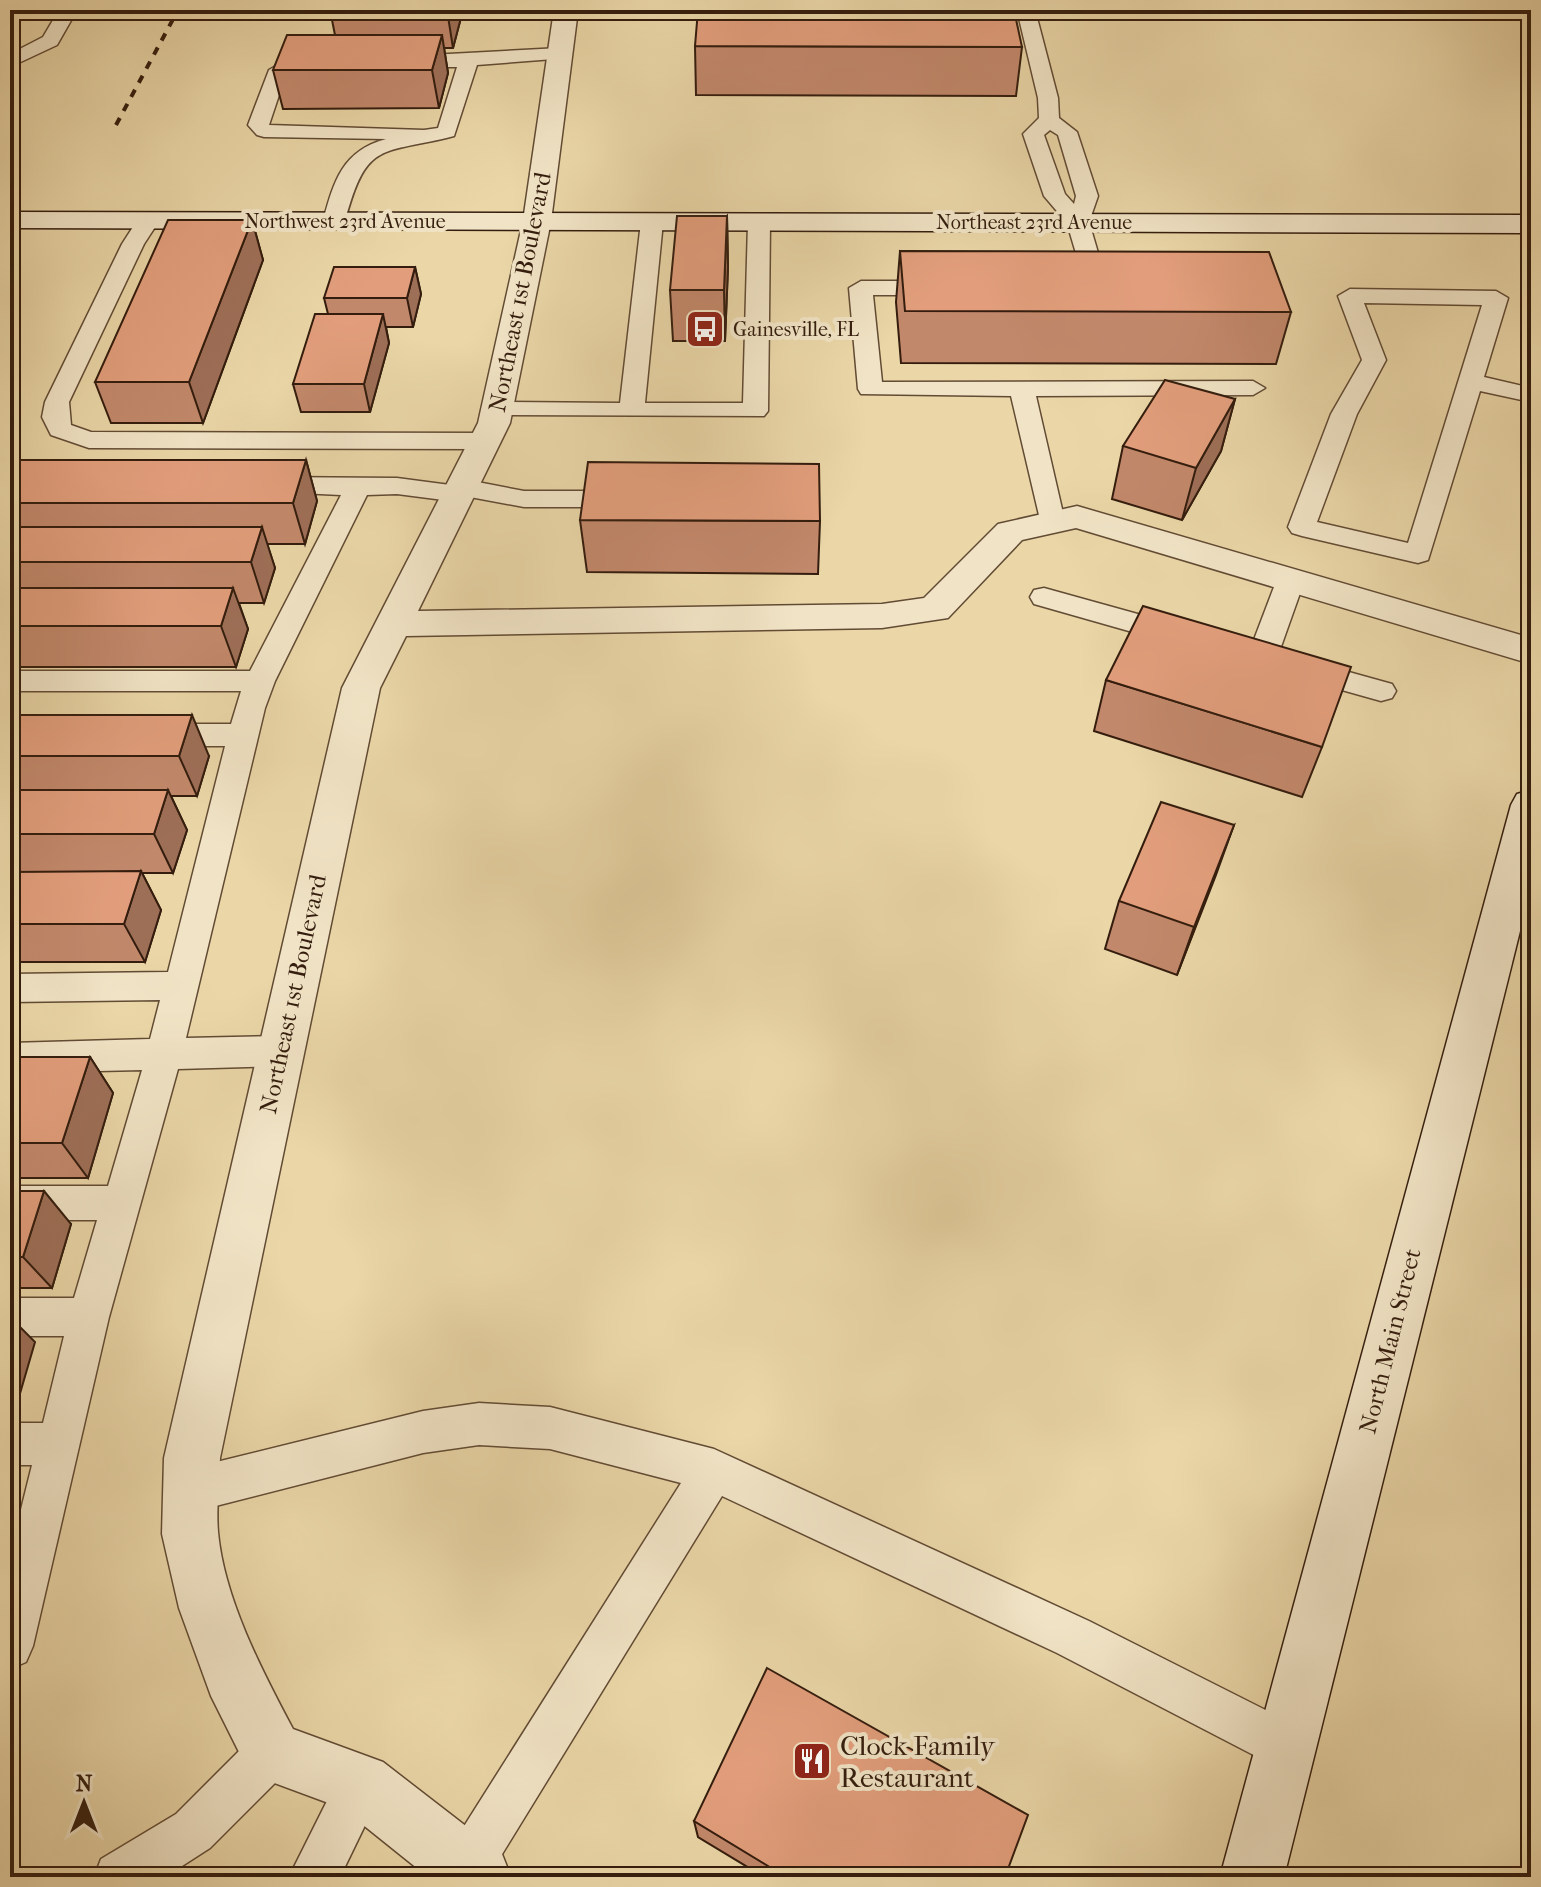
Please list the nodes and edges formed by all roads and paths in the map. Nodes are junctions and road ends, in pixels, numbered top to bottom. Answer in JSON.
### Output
{"nodes":[{"id":1,"x":68,"y":10,"type":"edge"},
{"id":2,"x":566,"y":10,"type":"edge"},
{"id":3,"x":1026,"y":10,"type":"edge"},
{"id":4,"x":560,"y":54,"type":"junction"},
{"id":5,"x":10,"y":61,"type":"edge"},
{"id":6,"x":338,"y":61,"type":"edge"},
{"id":7,"x":382,"y":61,"type":"edge"},
{"id":8,"x":471,"y":61,"type":"junction"},
{"id":9,"x":1049,"y":120,"type":"junction"},
{"id":10,"x":427,"y":137,"type":"junction"},
{"id":11,"x":10,"y":220,"type":"edge"},
{"id":12,"x":148,"y":221,"type":"junction"},
{"id":13,"x":334,"y":221,"type":"junction"},
{"id":14,"x":537,"y":221,"type":"junction"},
{"id":15,"x":652,"y":222,"type":"junction"},
{"id":16,"x":1078,"y":222,"type":"junction"},
{"id":17,"x":759,"y":223,"type":"junction"},
{"id":18,"x":1531,"y":224,"type":"edge"},
{"id":19,"x":1066,"y":287,"type":"edge"},
{"id":20,"x":1097,"y":287,"type":"junction"},
{"id":21,"x":1127,"y":287,"type":"edge"},
{"id":22,"x":971,"y":288,"type":"edge"},
{"id":23,"x":1471,"y":381,"type":"junction"},
{"id":24,"x":1022,"y":388,"type":"junction"},
{"id":25,"x":1253,"y":388,"type":"dead end"},
{"id":26,"x":1531,"y":395,"type":"edge"},
{"id":27,"x":632,"y":410,"type":"junction"},
{"id":28,"x":491,"y":426,"type":"junction"},
{"id":29,"x":248,"y":485,"type":"edge"},
{"id":30,"x":358,"y":487,"type":"junction"},
{"id":31,"x":460,"y":490,"type":"junction"},
{"id":32,"x":662,"y":499,"type":"edge"},
{"id":33,"x":1052,"y":522,"type":"junction"},
{"id":34,"x":1291,"y":579,"type":"junction"},
{"id":35,"x":1044,"y":597,"type":"dead end"},
{"id":36,"x":393,"y":624,"type":"junction"},
{"id":37,"x":1204,"y":642,"type":"edge"},
{"id":38,"x":1233,"y":650,"type":"edge"},
{"id":39,"x":1531,"y":651,"type":"edge"},
{"id":40,"x":1262,"y":658,"type":"junction"},
{"id":41,"x":10,"y":681,"type":"edge"},
{"id":42,"x":260,"y":681,"type":"junction"},
{"id":43,"x":1381,"y":691,"type":"dead end"},
{"id":44,"x":118,"y":735,"type":"edge"},
{"id":45,"x":242,"y":735,"type":"junction"},
{"id":46,"x":1531,"y":805,"type":"edge"},
{"id":47,"x":181,"y":986,"type":"junction"},
{"id":48,"x":10,"y":988,"type":"edge"},
{"id":49,"x":281,"y":1051,"type":"junction"},
{"id":50,"x":165,"y":1052,"type":"junction"},
{"id":51,"x":10,"y":1058,"type":"edge"},
{"id":52,"x":10,"y":1203,"type":"edge"},
{"id":53,"x":121,"y":1203,"type":"junction"},
{"id":54,"x":10,"y":1317,"type":"edge"},
{"id":55,"x":89,"y":1317,"type":"junction"},
{"id":56,"x":10,"y":1444,"type":"edge"},
{"id":57,"x":58,"y":1444,"type":"junction"},
{"id":58,"x":714,"y":1470,"type":"junction"},
{"id":59,"x":192,"y":1490,"type":"junction"},
{"id":60,"x":18,"y":1585,"type":"edge"},
{"id":61,"x":10,"y":1646,"type":"edge"},
{"id":62,"x":1286,"y":1746,"type":"junction"},
{"id":63,"x":272,"y":1752,"type":"junction"},
{"id":64,"x":361,"y":1784,"type":"junction"},
{"id":65,"x":472,"y":1872,"type":"edge"},
{"id":66,"x":119,"y":1877,"type":"edge"},
{"id":67,"x":314,"y":1877,"type":"edge"},
{"id":68,"x":1252,"y":1877,"type":"edge"}],
"edges":[{"from":1,"to":5,"type":"lane"},
{"from":2,"to":4,"type":"street","name":"Northeast 1st Boulevard"},
{"from":3,"to":9,"type":"lane"},
{"from":4,"to":8,"type":"lane"},
{"from":4,"to":14,"type":"street","name":"Northeast 1st Boulevard"},
{"from":6,"to":10,"type":"lane"},
{"from":7,"to":8,"type":"lane"},
{"from":8,"to":10,"type":"lane"},
{"from":9,"to":16,"type":"lane"},
{"from":9,"to":16,"type":"lane"},
{"from":10,"to":13,"type":"lane"},
{"from":11,"to":12,"type":"street","name":"Northwest 23rd Avenue"},
{"from":12,"to":13,"type":"street","name":"Northwest 23rd Avenue"},
{"from":12,"to":28,"type":"lane"},
{"from":13,"to":14,"type":"street","name":"Northwest 23rd Avenue"},
{"from":14,"to":15,"type":"street","name":"Northeast 23rd Avenue"},
{"from":14,"to":28,"type":"street","name":"Northeast 1st Boulevard"},
{"from":15,"to":17,"type":"street","name":"Northeast 23rd Avenue"},
{"from":15,"to":27,"type":"lane"},
{"from":16,"to":17,"type":"street","name":"Northeast 23rd Avenue"},
{"from":16,"to":18,"type":"street","name":"Northeast 23rd Avenue"},
{"from":16,"to":20,"type":"lane"},
{"from":17,"to":27,"type":"lane"},
{"from":19,"to":20,"type":"lane"},
{"from":20,"to":21,"type":"lane"},
{"from":22,"to":24,"type":"lane"},
{"from":23,"to":23,"type":"lane"},
{"from":23,"to":26,"type":"lane"},
{"from":24,"to":25,"type":"lane"},
{"from":24,"to":33,"type":"lane"},
{"from":27,"to":28,"type":"lane"},
{"from":28,"to":31,"type":"street","name":"Northeast 1st Boulevard"},
{"from":29,"to":30,"type":"lane"},
{"from":30,"to":31,"type":"lane"},
{"from":30,"to":42,"type":"lane"},
{"from":31,"to":32,"type":"lane"},
{"from":31,"to":36,"type":"street","name":"Northeast 1st Boulevard"},
{"from":33,"to":34,"type":"street"},
{"from":33,"to":36,"type":"street"},
{"from":34,"to":39,"type":"street"},
{"from":34,"to":40,"type":"lane"},
{"from":35,"to":37,"type":"lane"},
{"from":36,"to":49,"type":"street","name":"Northeast 1st Boulevard"},
{"from":38,"to":40,"type":"lane"},
{"from":40,"to":43,"type":"lane"},
{"from":41,"to":42,"type":"lane"},
{"from":42,"to":45,"type":"lane"},
{"from":44,"to":45,"type":"lane"},
{"from":45,"to":47,"type":"lane"},
{"from":46,"to":62,"type":"street","name":"North Main Street"},
{"from":47,"to":48,"type":"lane"},
{"from":47,"to":50,"type":"lane"},
{"from":49,"to":50,"type":"lane"},
{"from":49,"to":59,"type":"street","name":"Northeast 1st Boulevard"},
{"from":50,"to":51,"type":"lane"},
{"from":50,"to":53,"type":"lane"},
{"from":52,"to":53,"type":"lane"},
{"from":53,"to":55,"type":"lane"},
{"from":54,"to":55,"type":"lane"},
{"from":55,"to":57,"type":"lane"},
{"from":56,"to":57,"type":"lane"},
{"from":57,"to":60,"type":"lane"},
{"from":58,"to":59,"type":"lane"},
{"from":58,"to":62,"type":"lane"},
{"from":58,"to":65,"type":"lane"},
{"from":59,"to":63,"type":"street","name":"Northeast 1st Boulevard"},
{"from":60,"to":61,"type":"lane"},
{"from":62,"to":68,"type":"street","name":"North Main Street"},
{"from":63,"to":64,"type":"street"},
{"from":63,"to":66,"type":"lane"},
{"from":64,"to":65,"type":"street"},
{"from":64,"to":67,"type":"lane"}]}
